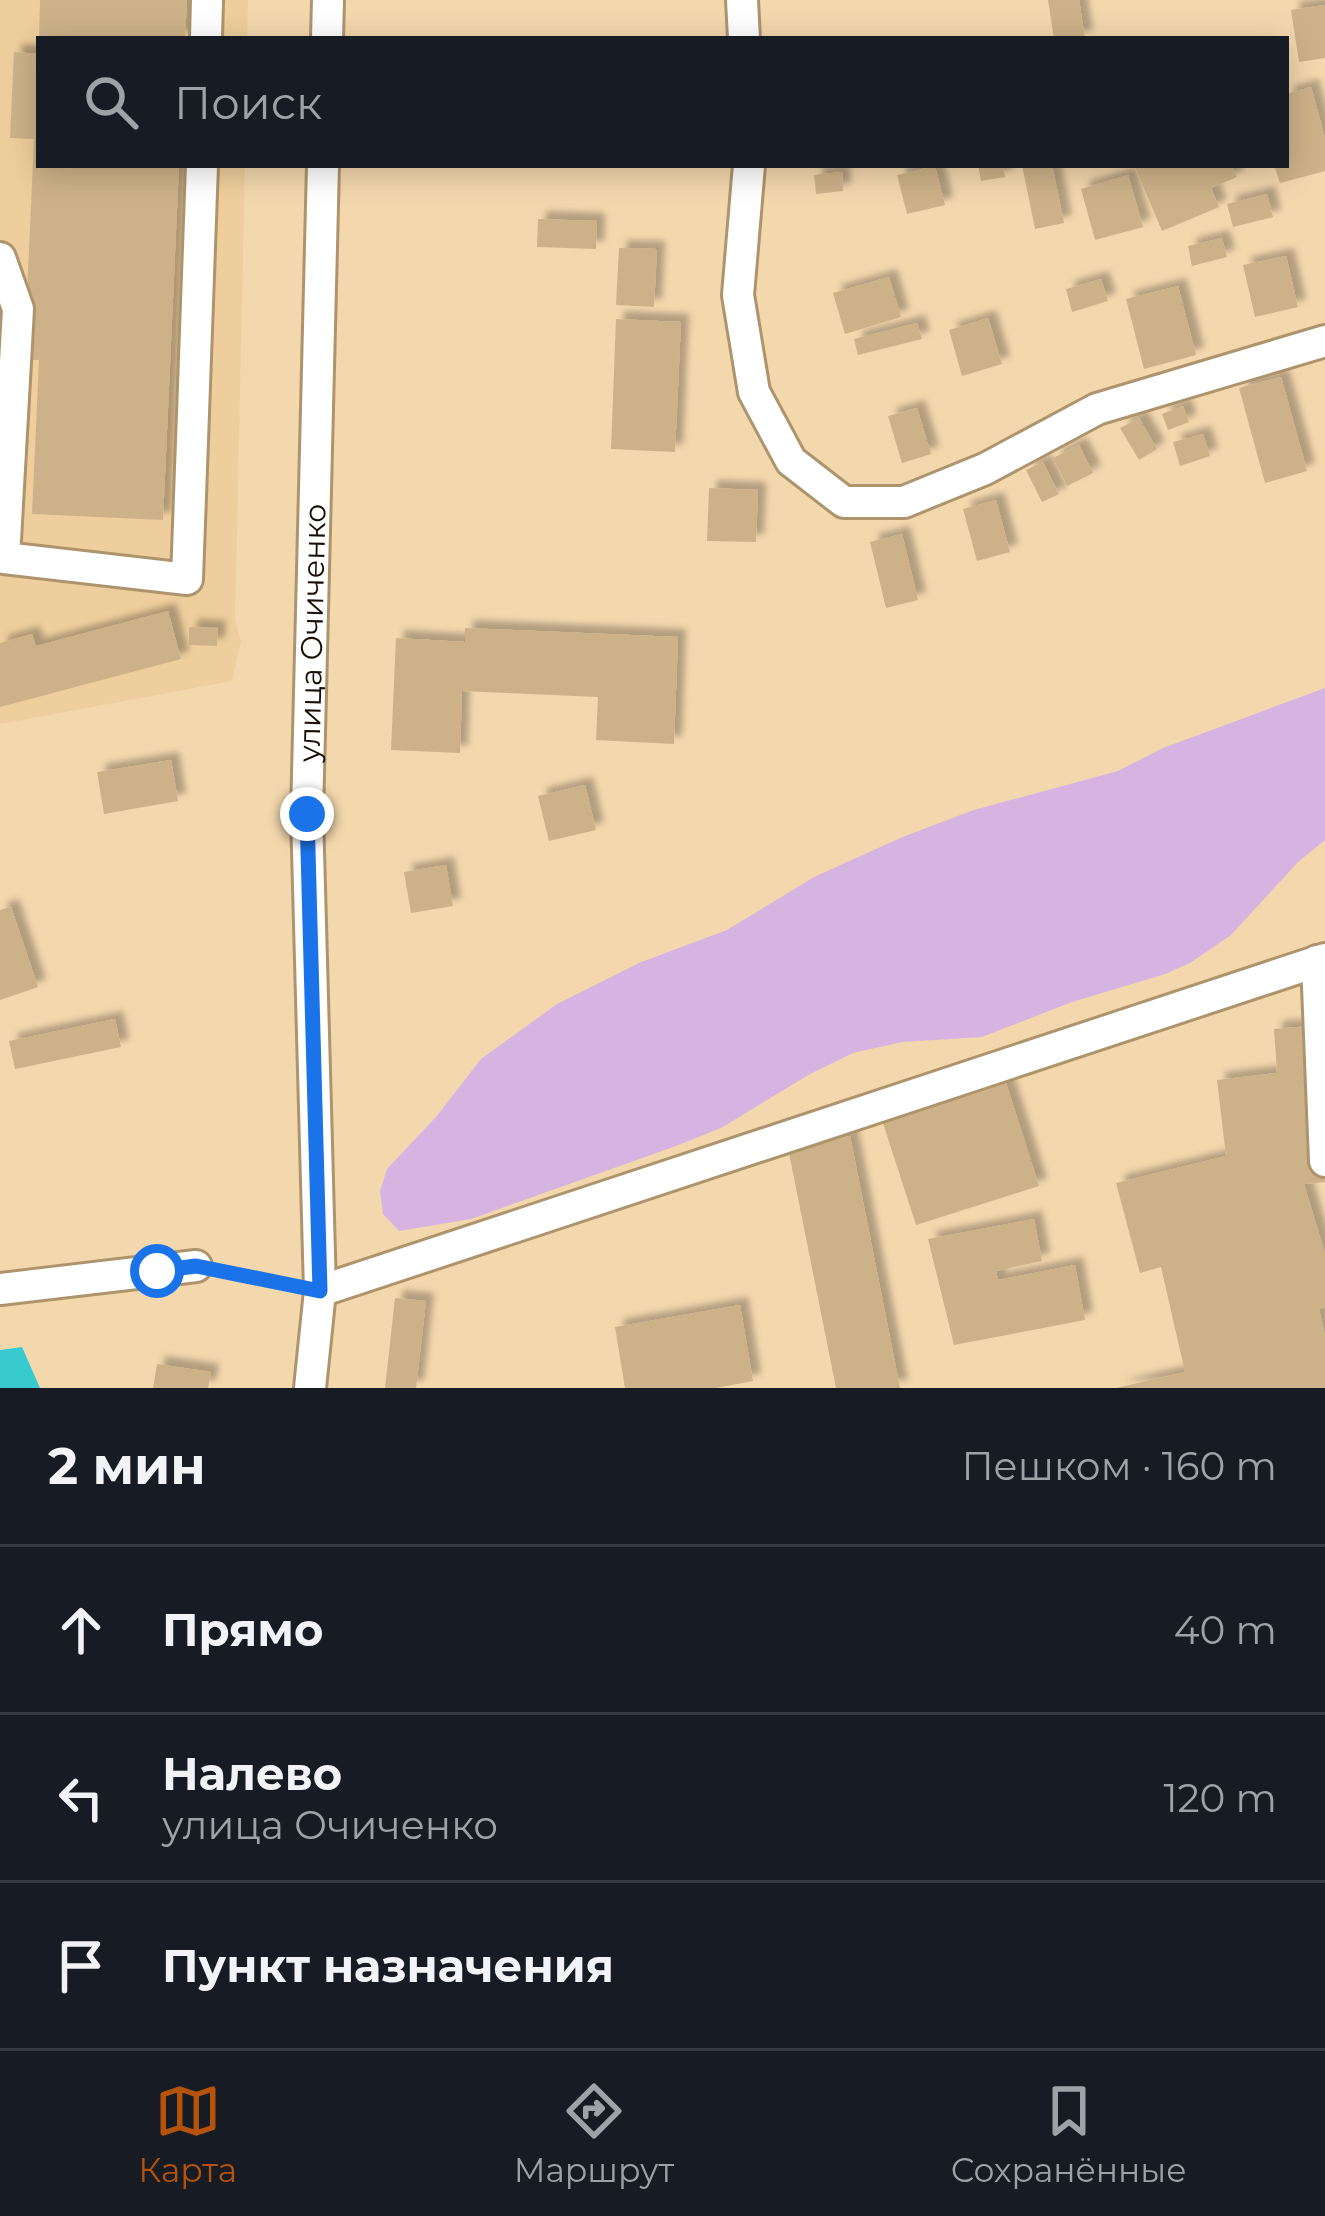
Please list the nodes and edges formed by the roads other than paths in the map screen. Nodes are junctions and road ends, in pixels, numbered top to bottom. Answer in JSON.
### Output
{"nodes":[{"id":1,"x":208,"y":0,"type":"edge"},
{"id":2,"x":328,"y":0,"type":"edge"},
{"id":3,"x":742,"y":0,"type":"edge"},
{"id":4,"x":206,"y":36,"type":"edge"},
{"id":5,"x":327,"y":36,"type":"edge"},
{"id":6,"x":744,"y":36,"type":"edge"},
{"id":7,"x":202,"y":168,"type":"edge"},
{"id":8,"x":323,"y":168,"type":"edge"},
{"id":9,"x":749,"y":168,"type":"edge"},
{"id":10,"x":0,"y":258,"type":"edge"},
{"id":11,"x":1325,"y":341,"type":"edge"},
{"id":12,"x":1321,"y":960,"type":"edge"},
{"id":13,"x":1325,"y":1161,"type":"edge"},
{"id":14,"x":196,"y":1266,"type":"road end"},
{"id":15,"x":0,"y":1289,"type":"edge"},
{"id":16,"x":320,"y":1291,"type":"junction"},
{"id":17,"x":310,"y":1388,"type":"edge"}],
"edges":[{"from":1,"to":4,"type":"street"},
{"from":2,"to":5,"type":"street"},
{"from":3,"to":6,"type":"street"},
{"from":7,"to":10,"type":"street"},
{"from":8,"to":16,"type":"street","name":"улица Очиченко"},
{"from":9,"to":11,"type":"street"},
{"from":12,"to":13,"type":"street"},
{"from":12,"to":16,"type":"street"},
{"from":14,"to":15,"type":"street"},
{"from":16,"to":17,"type":"street","name":"улица Очиченко"}]}
